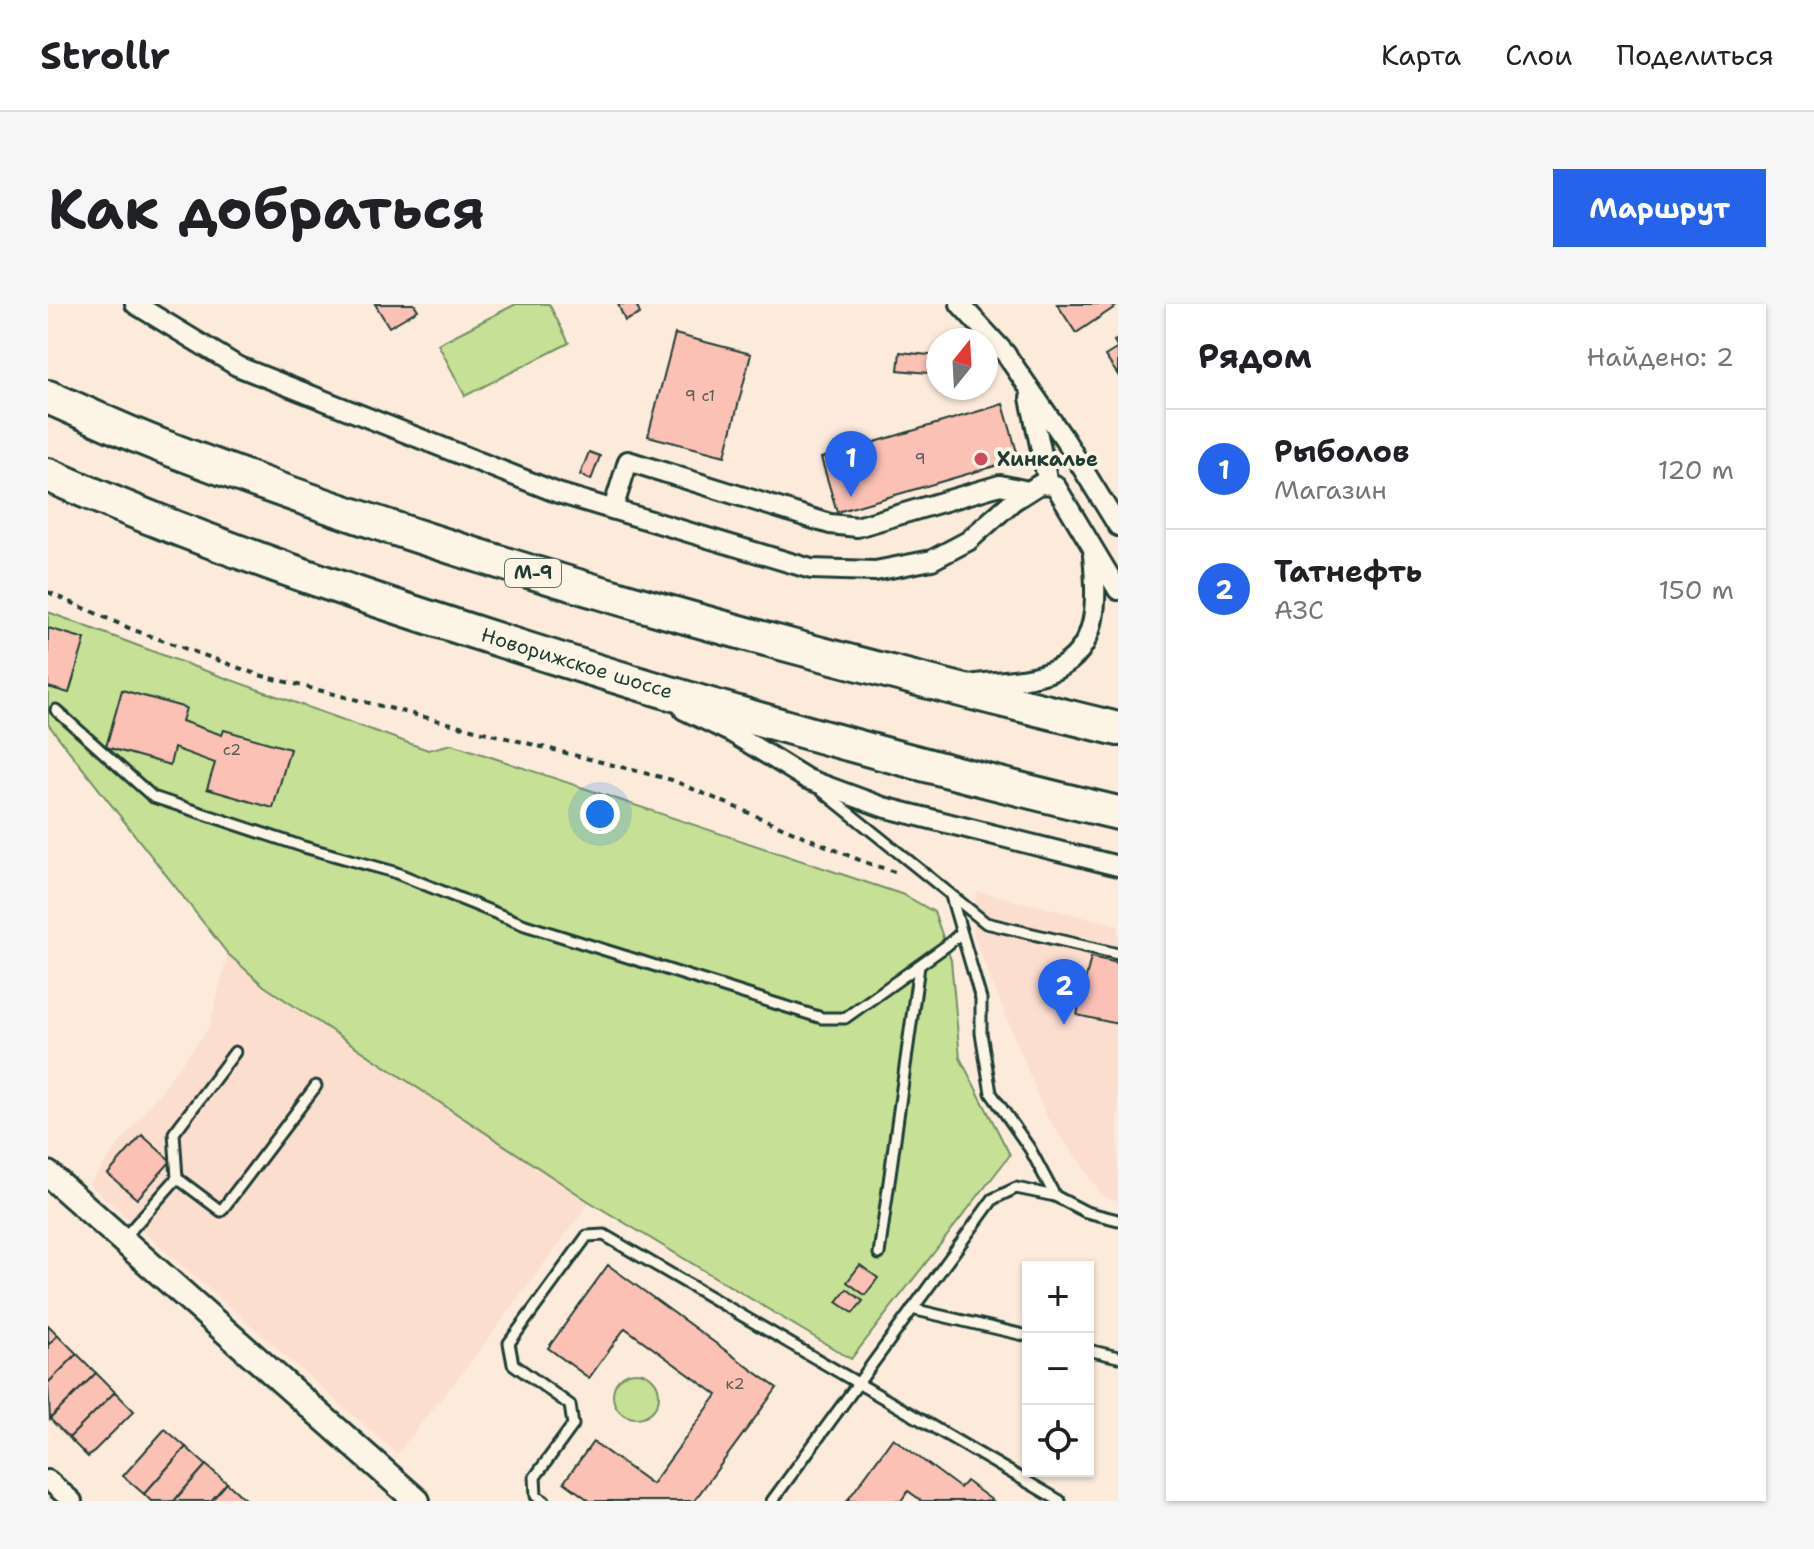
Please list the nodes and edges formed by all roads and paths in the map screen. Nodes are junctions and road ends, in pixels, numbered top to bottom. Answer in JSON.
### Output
{"nodes":[{"id":1,"x":135,"y":304,"type":"edge"},
{"id":2,"x":960,"y":304,"type":"edge"},
{"id":3,"x":1028,"y":388,"type":"junction"},
{"id":4,"x":48,"y":397,"type":"edge"},
{"id":5,"x":48,"y":475,"type":"edge"},
{"id":6,"x":1048,"y":483,"type":"junction"},
{"id":7,"x":1028,"y":491,"type":"junction"},
{"id":8,"x":613,"y":509,"type":"junction"},
{"id":9,"x":1118,"y":526,"type":"edge"},
{"id":10,"x":1093,"y":548,"type":"junction"},
{"id":11,"x":1118,"y":590,"type":"edge"},
{"id":12,"x":48,"y":592,"type":"edge"},
{"id":13,"x":605,"y":674,"type":"junction"},
{"id":14,"x":951,"y":688,"type":"junction"},
{"id":15,"x":56,"y":710,"type":"dead end"},
{"id":16,"x":1118,"y":729,"type":"edge"},
{"id":17,"x":807,"y":779,"type":"junction"},
{"id":18,"x":1118,"y":813,"type":"edge"},
{"id":19,"x":1118,"y":866,"type":"edge"},
{"id":20,"x":939,"y":886,"type":"junction"},
{"id":21,"x":951,"y":896,"type":"junction"},
{"id":22,"x":961,"y":933,"type":"junction"},
{"id":23,"x":1118,"y":954,"type":"edge"},
{"id":24,"x":919,"y":966,"type":"junction"},
{"id":25,"x":235,"y":1052,"type":"dead end"},
{"id":26,"x":316,"y":1086,"type":"dead end"},
{"id":27,"x":48,"y":1174,"type":"edge"},
{"id":28,"x":177,"y":1178,"type":"junction"},
{"id":29,"x":1055,"y":1196,"type":"junction"},
{"id":30,"x":1118,"y":1220,"type":"edge"},
{"id":31,"x":122,"y":1240,"type":"junction"},
{"id":32,"x":879,"y":1254,"type":"dead end"},
{"id":33,"x":912,"y":1309,"type":"junction"},
{"id":34,"x":1022,"y":1335,"type":"edge"},
{"id":35,"x":1094,"y":1351,"type":"edge"},
{"id":36,"x":1118,"y":1357,"type":"edge"},
{"id":37,"x":857,"y":1384,"type":"junction"},
{"id":38,"x":48,"y":1480,"type":"edge"},
{"id":39,"x":72,"y":1501,"type":"edge"},
{"id":40,"x":417,"y":1501,"type":"edge"},
{"id":41,"x":544,"y":1501,"type":"edge"},
{"id":42,"x":772,"y":1501,"type":"edge"},
{"id":43,"x":1060,"y":1501,"type":"edge"}],
"edges":[{"from":1,"to":8,"type":"street"},
{"from":2,"to":3,"type":"street"},
{"from":3,"to":6,"type":"street"},
{"from":3,"to":9,"type":"street"},
{"from":4,"to":14,"type":"highway","number":"М-9"},
{"from":5,"to":13,"type":"highway","name":"Новорижское шоссе"},
{"from":6,"to":7,"type":"street"},
{"from":6,"to":10,"type":"street"},
{"from":7,"to":8,"type":"street"},
{"from":7,"to":8,"type":"street"},
{"from":10,"to":11,"type":"street"},
{"from":10,"to":14,"type":"street"},
{"from":12,"to":20,"type":"path"},
{"from":13,"to":17,"type":"street"},
{"from":13,"to":18,"type":"highway","name":"Новорижское шоссе"},
{"from":14,"to":16,"type":"highway","number":"М-9"},
{"from":15,"to":24,"type":"lane"},
{"from":17,"to":19,"type":"street"},
{"from":17,"to":20,"type":"lane"},
{"from":20,"to":21,"type":"lane"},
{"from":21,"to":22,"type":"lane"},
{"from":21,"to":23,"type":"lane"},
{"from":22,"to":24,"type":"lane"},
{"from":22,"to":29,"type":"lane"},
{"from":24,"to":32,"type":"lane"},
{"from":25,"to":28,"type":"lane"},
{"from":26,"to":28,"type":"lane"},
{"from":27,"to":31,"type":"street"},
{"from":28,"to":31,"type":"lane"},
{"from":29,"to":30,"type":"lane"},
{"from":29,"to":33,"type":"lane"},
{"from":31,"to":40,"type":"street"},
{"from":33,"to":34,"type":"lane"},
{"from":33,"to":37,"type":"lane"},
{"from":35,"to":36,"type":"lane"},
{"from":37,"to":41,"type":"lane"},
{"from":37,"to":42,"type":"lane"},
{"from":37,"to":43,"type":"lane"},
{"from":38,"to":39,"type":"street"}]}
